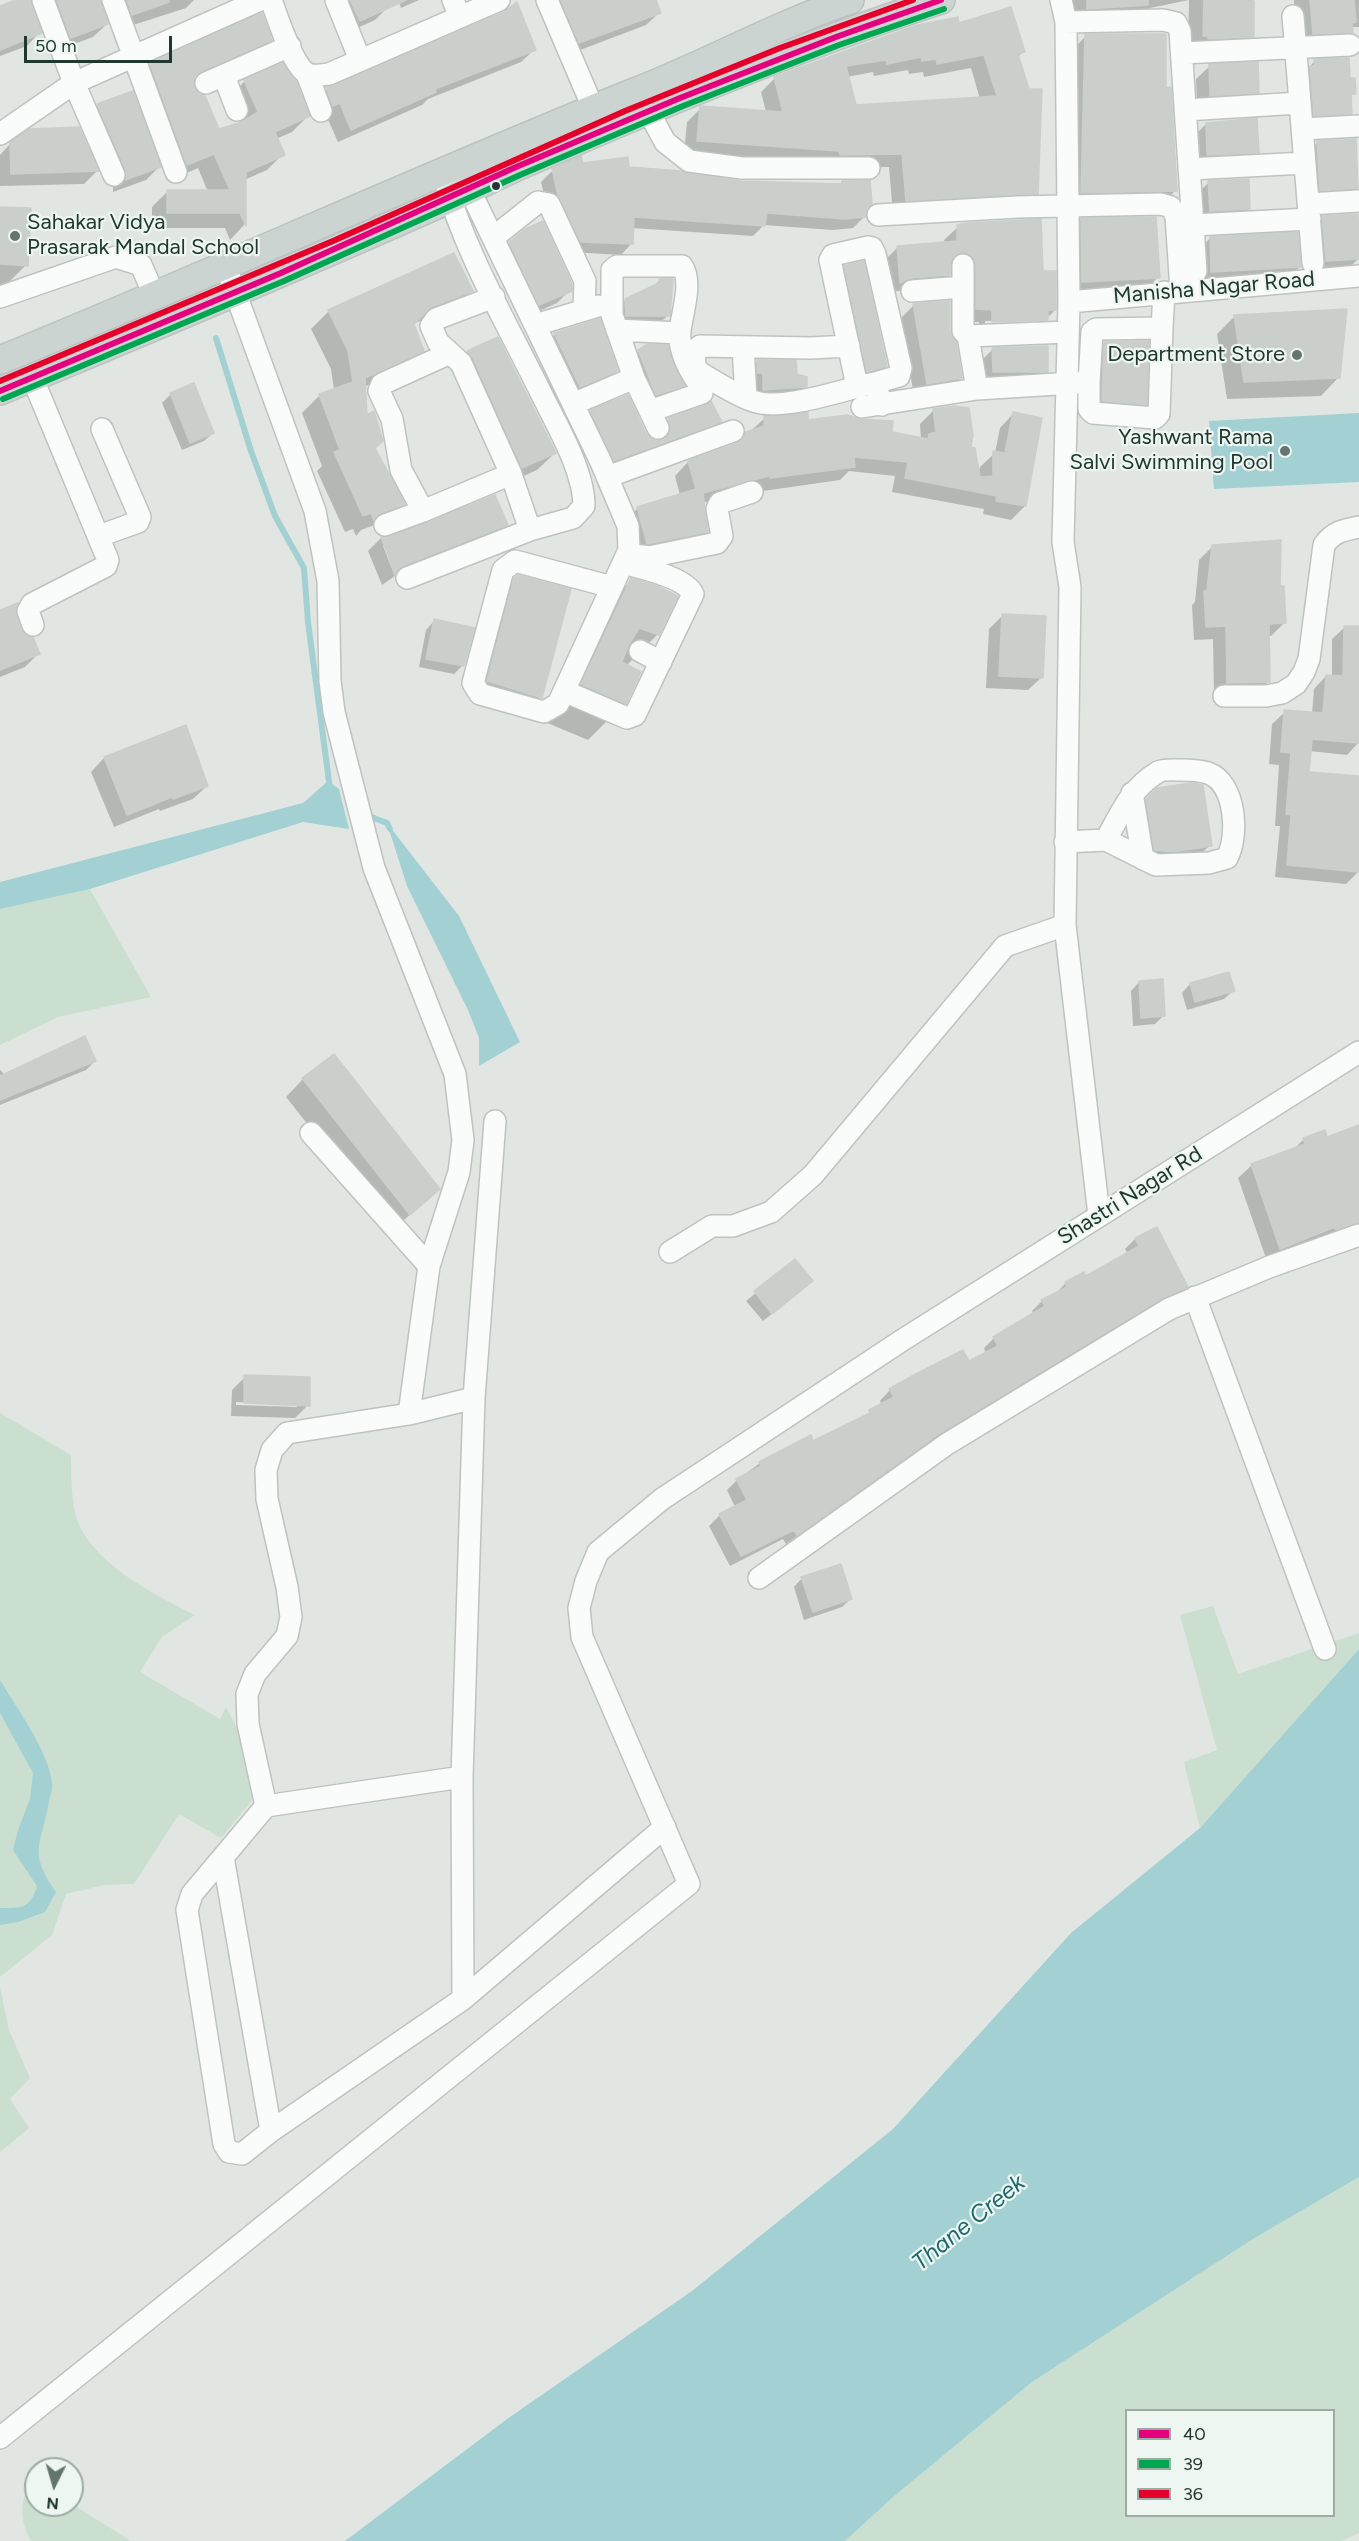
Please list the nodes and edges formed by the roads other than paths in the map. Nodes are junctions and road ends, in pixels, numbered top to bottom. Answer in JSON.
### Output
{"nodes":[{"id":1,"x":43,"y":0,"type":"edge"},
{"id":2,"x":113,"y":0,"type":"edge"},
{"id":3,"x":260,"y":0,"type":"edge"},
{"id":4,"x":271,"y":0,"type":"edge"},
{"id":5,"x":336,"y":0,"type":"edge"},
{"id":6,"x":499,"y":0,"type":"edge"},
{"id":7,"x":547,"y":0,"type":"edge"},
{"id":8,"x":850,"y":0,"type":"edge"},
{"id":9,"x":1061,"y":0,"type":"edge"},
{"id":10,"x":933,"y":1,"type":"edge"},
{"id":11,"x":229,"y":6,"type":"edge"},
{"id":12,"x":808,"y":7,"type":"edge"},
{"id":13,"x":456,"y":9,"type":"edge"},
{"id":14,"x":1293,"y":16,"type":"dead end"},
{"id":15,"x":1066,"y":22,"type":"junction"},
{"id":16,"x":821,"y":41,"type":"junction"},
{"id":17,"x":1350,"y":45,"type":"dead end"},
{"id":18,"x":290,"y":46,"type":"junction"},
{"id":19,"x":1295,"y":48,"type":"junction"},
{"id":20,"x":1182,"y":53,"type":"junction"},
{"id":21,"x":134,"y":56,"type":"junction"},
{"id":22,"x":360,"y":60,"type":"junction"},
{"id":23,"x":307,"y":74,"type":"junction"},
{"id":24,"x":74,"y":83,"type":"junction"},
{"id":25,"x":643,"y":101,"type":"junction"},
{"id":26,"x":1300,"y":103,"type":"junction"},
{"id":27,"x":237,"y":110,"type":"dead end"},
{"id":28,"x":1185,"y":110,"type":"junction"},
{"id":29,"x":321,"y":111,"type":"dead end"},
{"id":30,"x":598,"y":119,"type":"junction"},
{"id":31,"x":1359,"y":126,"type":"edge"},
{"id":32,"x":1302,"y":129,"type":"junction"},
{"id":33,"x":0,"y":134,"type":"edge"},
{"id":34,"x":1305,"y":163,"type":"junction"},
{"id":35,"x":869,"y":168,"type":"dead end"},
{"id":36,"x":1189,"y":169,"type":"junction"},
{"id":37,"x":176,"y":172,"type":"dead end"},
{"id":38,"x":114,"y":175,"type":"dead end"},
{"id":39,"x":455,"y":182,"type":"junction"},
{"id":40,"x":1358,"y":201,"type":"edge"},
{"id":41,"x":1069,"y":206,"type":"junction"},
{"id":42,"x":1309,"y":212,"type":"junction"},
{"id":43,"x":878,"y":215,"type":"dead end"},
{"id":44,"x":1193,"y":225,"type":"junction"},
{"id":45,"x":494,"y":237,"type":"junction"},
{"id":46,"x":1313,"y":263,"type":"dead end"},
{"id":47,"x":963,"y":265,"type":"dead end"},
{"id":48,"x":226,"y":267,"type":"junction"},
{"id":49,"x":1196,"y":271,"type":"dead end"},
{"id":50,"x":1359,"y":276,"type":"edge"},
{"id":51,"x":963,"y":287,"type":"junction"},
{"id":52,"x":912,"y":291,"type":"dead end"},
{"id":53,"x":1172,"y":291,"type":"junction"},
{"id":54,"x":236,"y":293,"type":"junction"},
{"id":55,"x":0,"y":297,"type":"edge"},
{"id":56,"x":155,"y":297,"type":"junction"},
{"id":57,"x":494,"y":297,"type":"junction"},
{"id":58,"x":1069,"y":302,"type":"junction"},
{"id":59,"x":584,"y":308,"type":"junction"},
{"id":60,"x":612,"y":309,"type":"junction"},
{"id":61,"x":536,"y":325,"type":"junction"},
{"id":62,"x":1162,"y":328,"type":"junction"},
{"id":63,"x":617,"y":330,"type":"junction"},
{"id":64,"x":1068,"y":332,"type":"junction"},
{"id":65,"x":680,"y":333,"type":"junction"},
{"id":66,"x":968,"y":336,"type":"junction"},
{"id":67,"x":849,"y":346,"type":"junction"},
{"id":68,"x":743,"y":347,"type":"junction"},
{"id":69,"x":450,"y":353,"type":"junction"},
{"id":70,"x":0,"y":360,"type":"edge"},
{"id":71,"x":32,"y":378,"type":"junction"},
{"id":72,"x":634,"y":378,"type":"junction"},
{"id":73,"x":1079,"y":383,"type":"junction"},
{"id":74,"x":866,"y":385,"type":"junction"},
{"id":75,"x":977,"y":389,"type":"junction"},
{"id":76,"x":0,"y":391,"type":"edge"},
{"id":77,"x":746,"y":397,"type":"junction"},
{"id":78,"x":573,"y":404,"type":"junction"},
{"id":79,"x":102,"y":429,"type":"dead end"},
{"id":80,"x":733,"y":431,"type":"dead end"},
{"id":81,"x":660,"y":433,"type":"junction"},
{"id":82,"x":511,"y":474,"type":"junction"},
{"id":83,"x":607,"y":477,"type":"junction"},
{"id":84,"x":752,"y":492,"type":"dead end"},
{"id":85,"x":423,"y":511,"type":"junction"},
{"id":86,"x":385,"y":525,"type":"dead end"},
{"id":87,"x":1359,"y":527,"type":"edge"},
{"id":88,"x":530,"y":530,"type":"junction"},
{"id":89,"x":99,"y":536,"type":"junction"},
{"id":90,"x":625,"y":559,"type":"junction"},
{"id":91,"x":407,"y":578,"type":"dead end"},
{"id":92,"x":612,"y":587,"type":"junction"},
{"id":93,"x":33,"y":625,"type":"dead end"},
{"id":94,"x":640,"y":651,"type":"dead end"},
{"id":95,"x":661,"y":662,"type":"junction"},
{"id":96,"x":564,"y":691,"type":"junction"},
{"id":97,"x":1224,"y":696,"type":"dead end"},
{"id":98,"x":1132,"y":793,"type":"junction"},
{"id":99,"x":1106,"y":840,"type":"junction"},
{"id":100,"x":1065,"y":842,"type":"junction"},
{"id":101,"x":1143,"y":859,"type":"junction"},
{"id":102,"x":1065,"y":925,"type":"junction"},
{"id":103,"x":1359,"y":1052,"type":"edge"},
{"id":104,"x":495,"y":1121,"type":"dead end"},
{"id":105,"x":311,"y":1133,"type":"dead end"},
{"id":106,"x":1099,"y":1215,"type":"junction"},
{"id":107,"x":1359,"y":1235,"type":"edge"},
{"id":108,"x":670,"y":1252,"type":"dead end"},
{"id":109,"x":429,"y":1266,"type":"junction"},
{"id":110,"x":1195,"y":1297,"type":"junction"},
{"id":111,"x":474,"y":1398,"type":"junction"},
{"id":112,"x":409,"y":1414,"type":"junction"},
{"id":113,"x":759,"y":1578,"type":"dead end"},
{"id":114,"x":1325,"y":1649,"type":"dead end"},
{"id":115,"x":462,"y":1777,"type":"junction"},
{"id":116,"x":266,"y":1806,"type":"junction"},
{"id":117,"x":665,"y":1827,"type":"junction"},
{"id":118,"x":223,"y":1857,"type":"junction"},
{"id":119,"x":463,"y":1999,"type":"junction"},
{"id":120,"x":271,"y":2131,"type":"junction"},
{"id":121,"x":0,"y":2438,"type":"edge"}],
"edges":[{"from":1,"to":24,"type":"street"},
{"from":2,"to":21,"type":"street"},
{"from":3,"to":11,"type":"street"},
{"from":4,"to":18,"type":"street"},
{"from":5,"to":22,"type":"street"},
{"from":6,"to":13,"type":"street"},
{"from":7,"to":30,"type":"street"},
{"from":8,"to":12,"type":"main road"},
{"from":9,"to":15,"type":"street"},
{"from":10,"to":16,"type":"main road"},
{"from":11,"to":21,"type":"street"},
{"from":12,"to":16,"type":"street"},
{"from":12,"to":25,"type":"main road"},
{"from":13,"to":22,"type":"street"},
{"from":14,"to":19,"type":"street"},
{"from":15,"to":20,"type":"street"},
{"from":15,"to":41,"type":"street"},
{"from":16,"to":25,"type":"main road"},
{"from":17,"to":19,"type":"street"},
{"from":18,"to":23,"type":"street"},
{"from":18,"to":27,"type":"street"},
{"from":19,"to":20,"type":"street"},
{"from":19,"to":26,"type":"street"},
{"from":20,"to":28,"type":"street"},
{"from":21,"to":24,"type":"street"},
{"from":21,"to":37,"type":"street"},
{"from":22,"to":23,"type":"street"},
{"from":23,"to":29,"type":"street"},
{"from":24,"to":33,"type":"street"},
{"from":24,"to":38,"type":"street"},
{"from":25,"to":30,"type":"main road"},
{"from":25,"to":35,"type":"street"},
{"from":26,"to":28,"type":"street"},
{"from":26,"to":32,"type":"street"},
{"from":28,"to":36,"type":"street"},
{"from":30,"to":39,"type":"main road"},
{"from":31,"to":32,"type":"street"},
{"from":32,"to":34,"type":"street"},
{"from":34,"to":36,"type":"street"},
{"from":34,"to":42,"type":"street"},
{"from":36,"to":44,"type":"street"},
{"from":39,"to":45,"type":"street"},
{"from":39,"to":48,"type":"main road"},
{"from":39,"to":54,"type":"main road"},
{"from":39,"to":57,"type":"street"},
{"from":40,"to":42,"type":"street"},
{"from":41,"to":43,"type":"street"},
{"from":41,"to":53,"type":"street"},
{"from":41,"to":58,"type":"street"},
{"from":42,"to":44,"type":"street"},
{"from":42,"to":46,"type":"street"},
{"from":44,"to":49,"type":"street"},
{"from":45,"to":59,"type":"street"},
{"from":45,"to":61,"type":"street"},
{"from":47,"to":51,"type":"street"},
{"from":48,"to":54,"type":"street"},
{"from":48,"to":56,"type":"main road"},
{"from":50,"to":53,"type":"street","name":"Manisha Nagar Road"},
{"from":51,"to":52,"type":"street"},
{"from":51,"to":66,"type":"street"},
{"from":53,"to":58,"type":"street","name":"Manisha Nagar Road"},
{"from":53,"to":62,"type":"street"},
{"from":54,"to":71,"type":"main road"},
{"from":54,"to":109,"type":"street"},
{"from":55,"to":56,"type":"street"},
{"from":56,"to":70,"type":"main road"},
{"from":57,"to":69,"type":"street"},
{"from":57,"to":88,"type":"street"},
{"from":58,"to":64,"type":"street"},
{"from":59,"to":60,"type":"street"},
{"from":59,"to":61,"type":"street"},
{"from":60,"to":63,"type":"street"},
{"from":60,"to":65,"type":"street"},
{"from":61,"to":78,"type":"street"},
{"from":62,"to":73,"type":"street"},
{"from":62,"to":73,"type":"street"},
{"from":63,"to":65,"type":"street"},
{"from":63,"to":72,"type":"street"},
{"from":64,"to":66,"type":"street"},
{"from":64,"to":73,"type":"street"},
{"from":65,"to":81,"type":"street"},
{"from":66,"to":75,"type":"street"},
{"from":67,"to":68,"type":"street"},
{"from":67,"to":74,"type":"street"},
{"from":67,"to":74,"type":"street"},
{"from":68,"to":77,"type":"street"},
{"from":68,"to":77,"type":"street"},
{"from":69,"to":82,"type":"street"},
{"from":69,"to":85,"type":"street"},
{"from":71,"to":76,"type":"main road"},
{"from":71,"to":89,"type":"street"},
{"from":72,"to":78,"type":"street"},
{"from":72,"to":81,"type":"street"},
{"from":73,"to":75,"type":"street"},
{"from":73,"to":100,"type":"street"},
{"from":74,"to":75,"type":"street"},
{"from":74,"to":77,"type":"street"},
{"from":78,"to":83,"type":"street"},
{"from":79,"to":89,"type":"street"},
{"from":80,"to":81,"type":"street"},
{"from":81,"to":83,"type":"street"},
{"from":82,"to":85,"type":"street"},
{"from":82,"to":88,"type":"street"},
{"from":83,"to":90,"type":"street"},
{"from":84,"to":90,"type":"street"},
{"from":85,"to":86,"type":"street"},
{"from":87,"to":97,"type":"street"},
{"from":88,"to":91,"type":"street"},
{"from":89,"to":93,"type":"street"},
{"from":90,"to":92,"type":"street"},
{"from":90,"to":95,"type":"street"},
{"from":92,"to":96,"type":"street"},
{"from":92,"to":96,"type":"street"},
{"from":94,"to":95,"type":"street"},
{"from":95,"to":96,"type":"street"},
{"from":98,"to":99,"type":"street"},
{"from":98,"to":101,"type":"street"},
{"from":98,"to":101,"type":"street"},
{"from":99,"to":100,"type":"street"},
{"from":99,"to":101,"type":"street"},
{"from":100,"to":102,"type":"street"},
{"from":102,"to":106,"type":"street"},
{"from":102,"to":108,"type":"street"},
{"from":103,"to":106,"type":"street","name":"Shastri Nagar Rd"},
{"from":104,"to":111,"type":"street"},
{"from":105,"to":109,"type":"street"},
{"from":106,"to":117,"type":"street","name":"Shastri Nagar Rd"},
{"from":107,"to":110,"type":"street"},
{"from":109,"to":112,"type":"street"},
{"from":110,"to":113,"type":"street"},
{"from":110,"to":114,"type":"street"},
{"from":111,"to":112,"type":"street"},
{"from":111,"to":115,"type":"street"},
{"from":112,"to":116,"type":"street"},
{"from":115,"to":116,"type":"street"},
{"from":115,"to":119,"type":"street"},
{"from":116,"to":118,"type":"street"},
{"from":117,"to":119,"type":"street"},
{"from":117,"to":121,"type":"street","name":"Shastri Nagar Rd"},
{"from":118,"to":120,"type":"street"},
{"from":118,"to":120,"type":"street"},
{"from":119,"to":120,"type":"street"}]}
